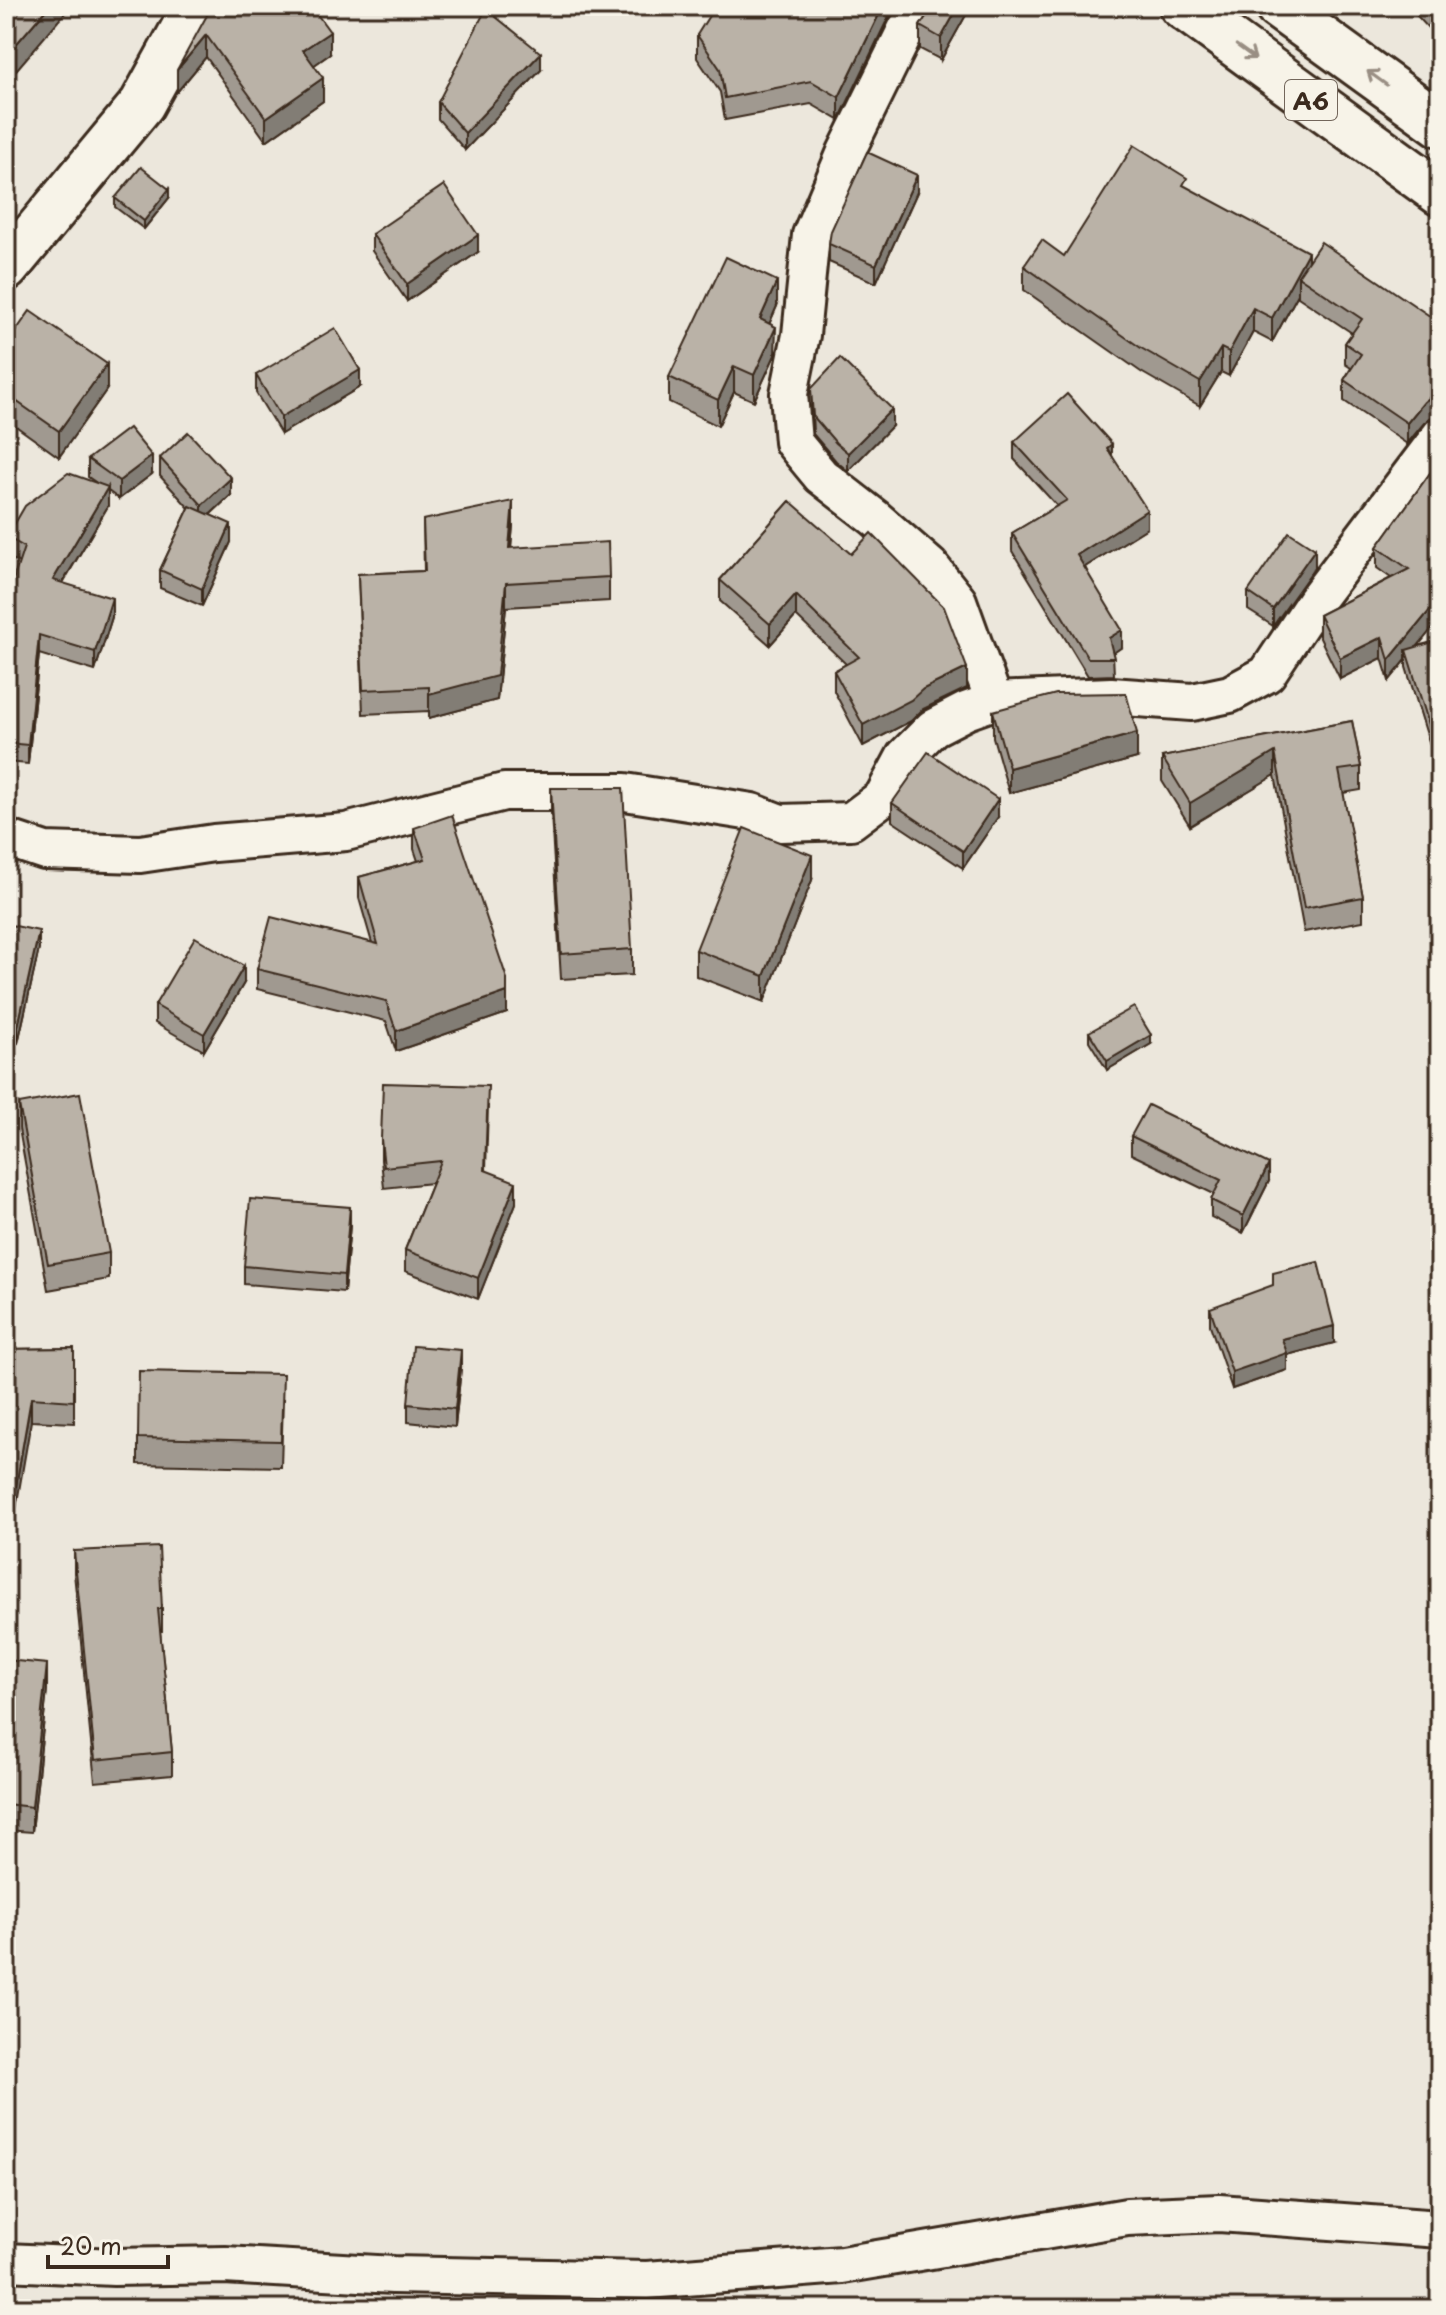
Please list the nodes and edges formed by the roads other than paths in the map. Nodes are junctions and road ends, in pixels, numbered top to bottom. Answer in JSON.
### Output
{"nodes":[{"id":1,"x":196,"y":6,"type":"edge"},
{"id":2,"x":923,"y":6,"type":"edge"},
{"id":3,"x":1182,"y":6,"type":"edge"},
{"id":4,"x":1277,"y":6,"type":"edge"},
{"id":5,"x":1440,"y":124,"type":"edge"},
{"id":6,"x":1440,"y":193,"type":"edge"},
{"id":7,"x":6,"y":268,"type":"edge"},
{"id":8,"x":1440,"y":436,"type":"edge"},
{"id":9,"x":994,"y":701,"type":"junction"},
{"id":10,"x":6,"y":838,"type":"edge"},
{"id":11,"x":1440,"y":2229,"type":"edge"},
{"id":12,"x":6,"y":2262,"type":"edge"}],
"edges":[{"from":1,"to":7,"type":"main road"},
{"from":2,"to":9,"type":"street"},
{"from":3,"to":6,"type":"main road","number":"A6","one_way":true},
{"from":5,"to":4,"type":"main road","number":"A6","one_way":true},
{"from":8,"to":9,"type":"street"},
{"from":9,"to":10,"type":"street"},
{"from":11,"to":12,"type":"street"}]}
